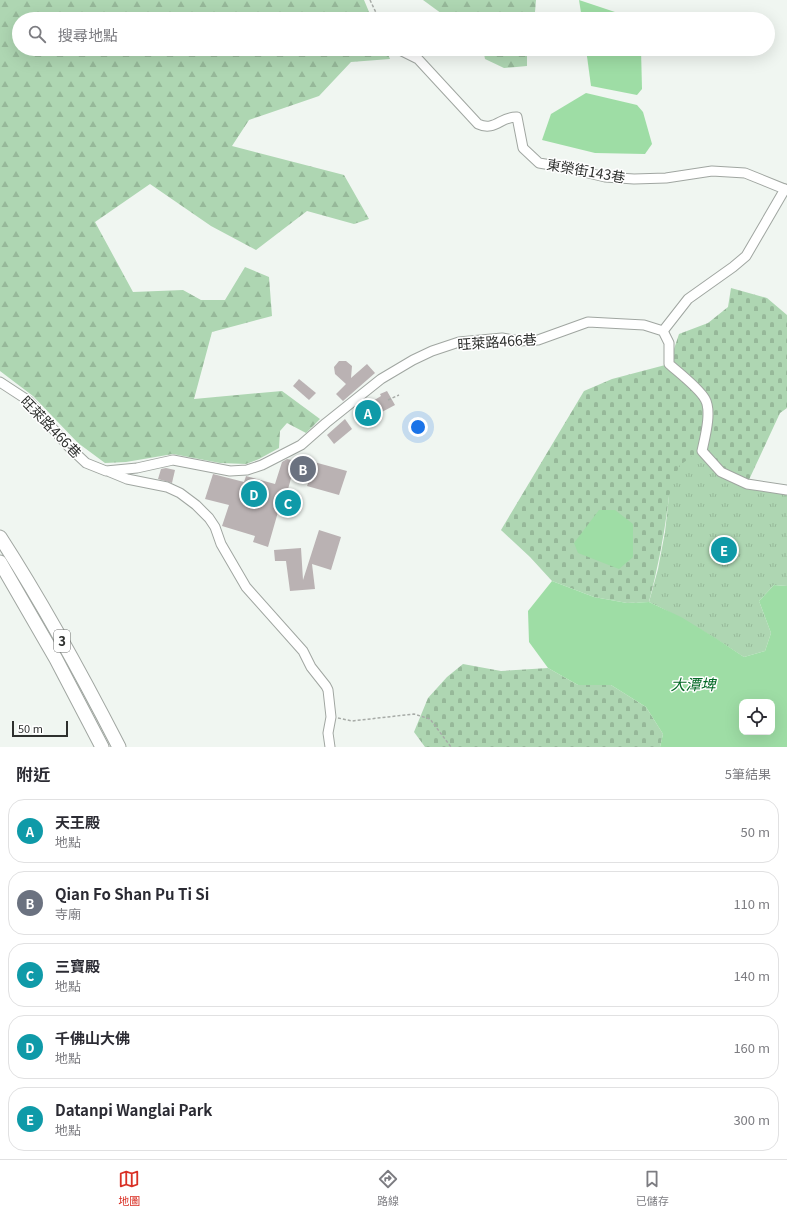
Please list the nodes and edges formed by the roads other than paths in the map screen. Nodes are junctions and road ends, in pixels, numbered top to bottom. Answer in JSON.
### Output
{"nodes":[{"id":1,"x":412,"y":56,"type":"edge"},
{"id":2,"x":786,"y":190,"type":"edge"},
{"id":3,"x":663,"y":331,"type":"junction"},
{"id":4,"x":0,"y":382,"type":"edge"},
{"id":5,"x":106,"y":471,"type":"junction"},
{"id":6,"x":787,"y":490,"type":"edge"},
{"id":7,"x":0,"y":538,"type":"edge"},
{"id":8,"x":0,"y":562,"type":"edge"},
{"id":9,"x":102,"y":747,"type":"edge"},
{"id":10,"x":119,"y":747,"type":"edge"},
{"id":11,"x":330,"y":747,"type":"edge"}],
"edges":[{"from":1,"to":2,"type":"lane","name":"東榮街143巷"},
{"from":2,"to":3,"type":"lane"},
{"from":3,"to":5,"type":"lane","name":"旺萊路466巷"},
{"from":3,"to":6,"type":"lane"},
{"from":4,"to":5,"type":"lane","name":"旺萊路466巷"},
{"from":5,"to":11,"type":"lane"},
{"from":7,"to":10,"type":"highway","number":"3"},
{"from":8,"to":9,"type":"highway","number":"3"}]}
